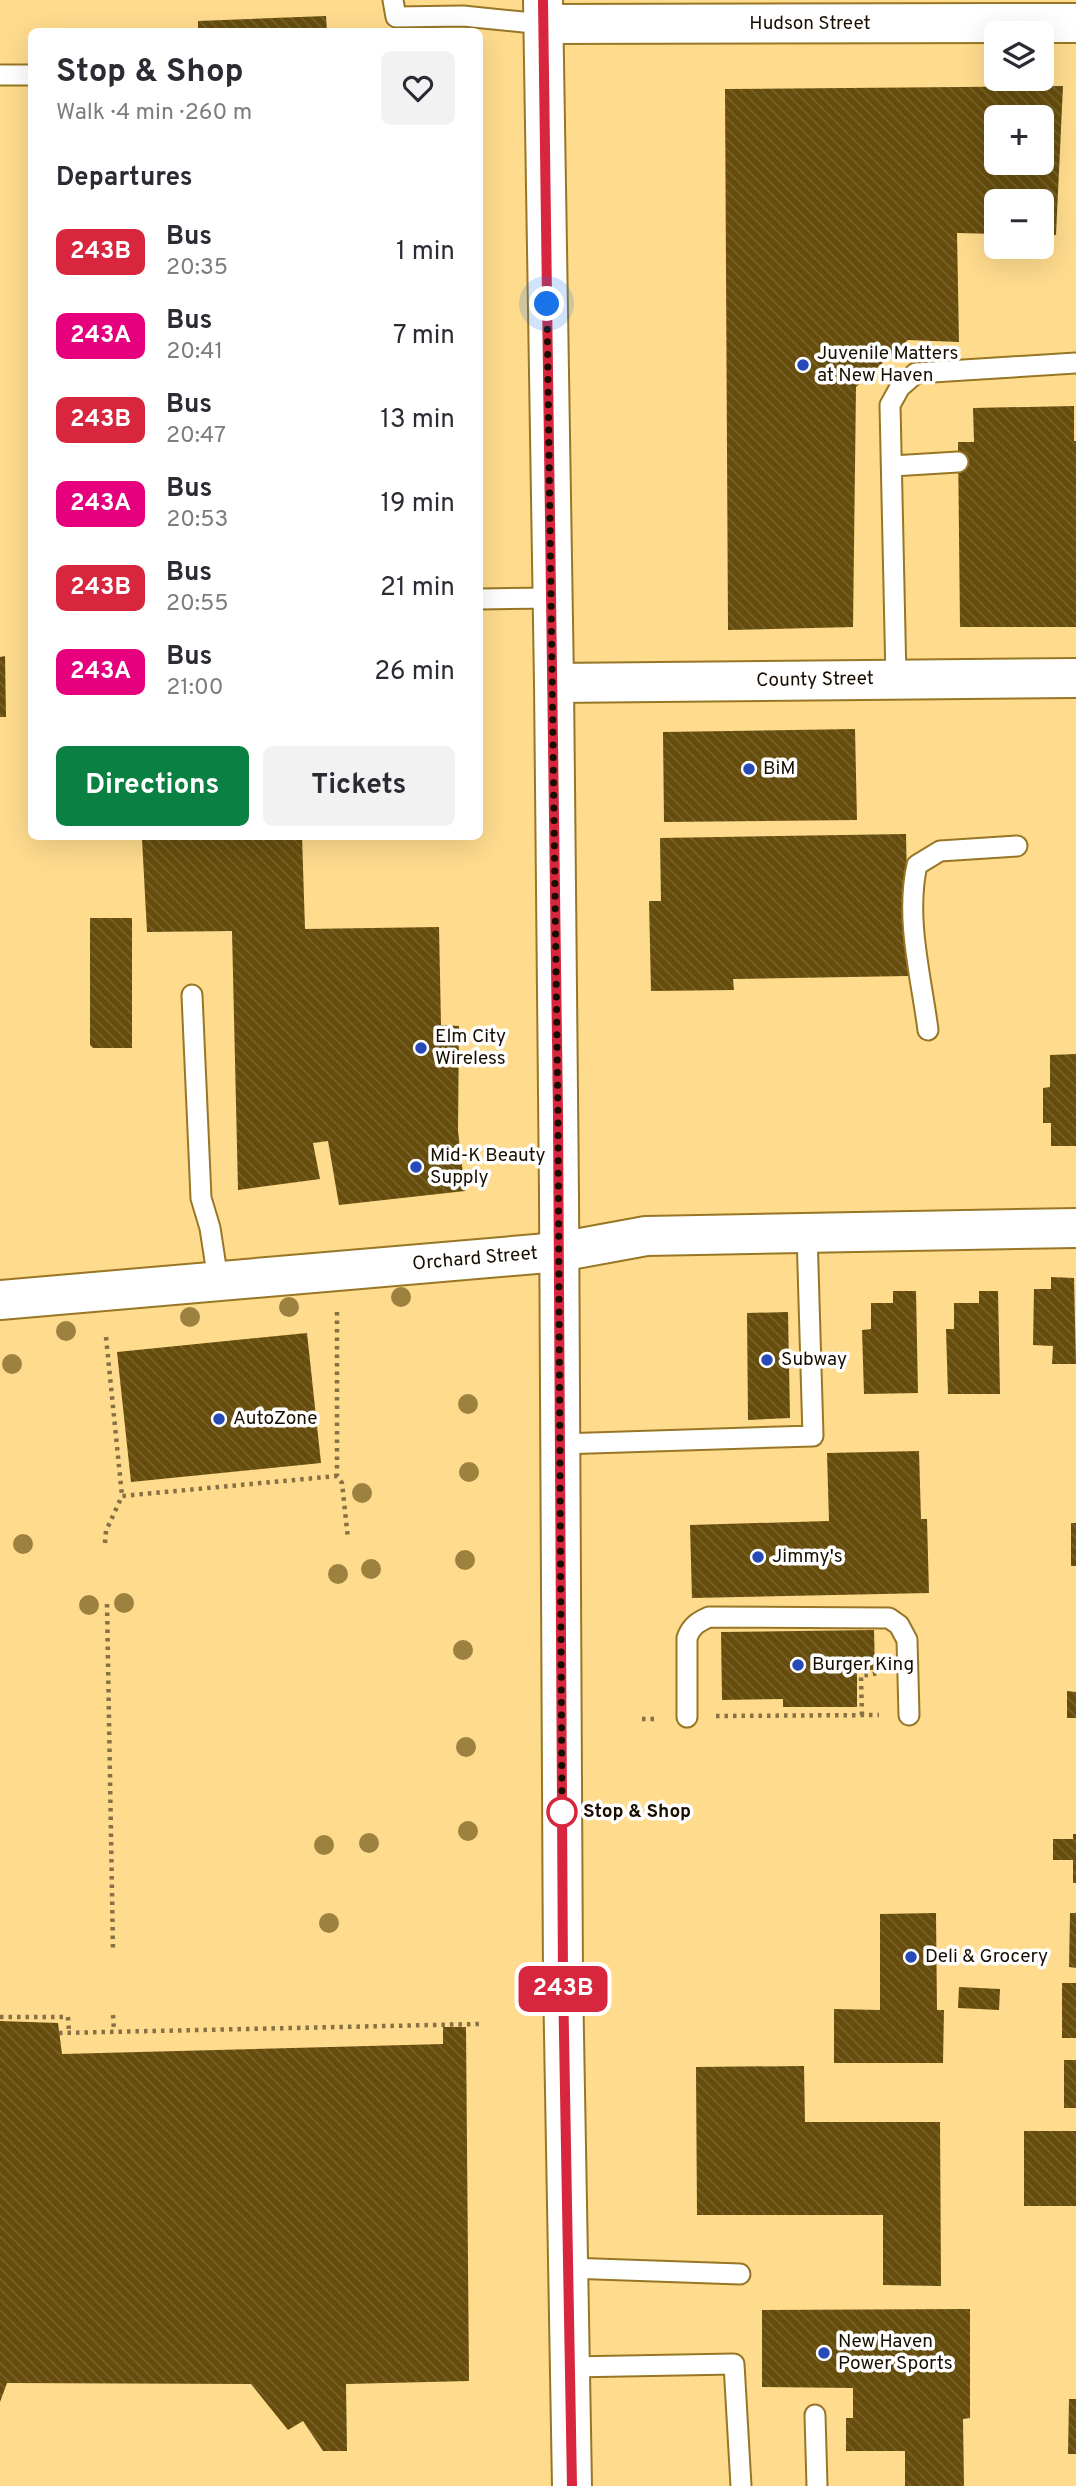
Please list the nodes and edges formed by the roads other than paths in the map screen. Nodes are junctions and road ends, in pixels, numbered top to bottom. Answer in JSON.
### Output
{"nodes":[{"id":1,"x":543,"y":12,"type":"edge"},
{"id":2,"x":395,"y":16,"type":"edge"},
{"id":3,"x":1076,"y":23,"type":"edge"},
{"id":4,"x":0,"y":75,"type":"edge"},
{"id":5,"x":28,"y":75,"type":"edge"},
{"id":6,"x":1076,"y":363,"type":"edge"},
{"id":7,"x":958,"y":462,"type":"dead end"},
{"id":8,"x":892,"y":466,"type":"junction"},
{"id":9,"x":552,"y":598,"type":"junction"},
{"id":10,"x":483,"y":599,"type":"edge"},
{"id":11,"x":1076,"y":678,"type":"edge"},
{"id":12,"x":896,"y":679,"type":"junction"},
{"id":13,"x":554,"y":683,"type":"junction"},
{"id":14,"x":1017,"y":846,"type":"dead end"},
{"id":15,"x":192,"y":995,"type":"dead end"},
{"id":16,"x":928,"y":1030,"type":"dead end"},
{"id":17,"x":1076,"y":1228,"type":"edge"},
{"id":18,"x":807,"y":1233,"type":"junction"},
{"id":19,"x":559,"y":1252,"type":"junction"},
{"id":20,"x":218,"y":1280,"type":"junction"},
{"id":21,"x":0,"y":1300,"type":"edge"},
{"id":22,"x":560,"y":1444,"type":"junction"},
{"id":23,"x":909,"y":1715,"type":"road end"},
{"id":24,"x":687,"y":1717,"type":"road end"},
{"id":25,"x":569,"y":2268,"type":"junction"},
{"id":26,"x":740,"y":2274,"type":"dead end"},
{"id":27,"x":570,"y":2367,"type":"junction"},
{"id":28,"x":815,"y":2415,"type":"dead end"},
{"id":29,"x":572,"y":2486,"type":"edge"},
{"id":30,"x":741,"y":2486,"type":"edge"},
{"id":31,"x":817,"y":2486,"type":"edge"}],
"edges":[{"from":1,"to":2,"type":"lane"},
{"from":1,"to":3,"type":"main road","name":"Hudson Street"},
{"from":1,"to":9,"type":"main road"},
{"from":4,"to":5,"type":"lane"},
{"from":6,"to":8,"type":"lane"},
{"from":7,"to":8,"type":"lane"},
{"from":8,"to":12,"type":"lane"},
{"from":9,"to":10,"type":"lane"},
{"from":9,"to":13,"type":"main road"},
{"from":11,"to":12,"type":"main road","name":"County Street"},
{"from":12,"to":13,"type":"main road","name":"County Street"},
{"from":13,"to":19,"type":"main road"},
{"from":14,"to":16,"type":"lane"},
{"from":15,"to":20,"type":"lane"},
{"from":17,"to":18,"type":"main road","name":"Orchard Street"},
{"from":18,"to":19,"type":"main road","name":"Orchard Street"},
{"from":18,"to":22,"type":"lane"},
{"from":19,"to":20,"type":"main road","name":"Orchard Street"},
{"from":19,"to":22,"type":"main road"},
{"from":20,"to":21,"type":"main road","name":"Orchard Street"},
{"from":22,"to":25,"type":"main road"},
{"from":23,"to":24,"type":"lane"},
{"from":25,"to":26,"type":"lane"},
{"from":25,"to":27,"type":"main road"},
{"from":27,"to":29,"type":"main road"},
{"from":27,"to":30,"type":"lane"},
{"from":28,"to":31,"type":"lane"}]}
